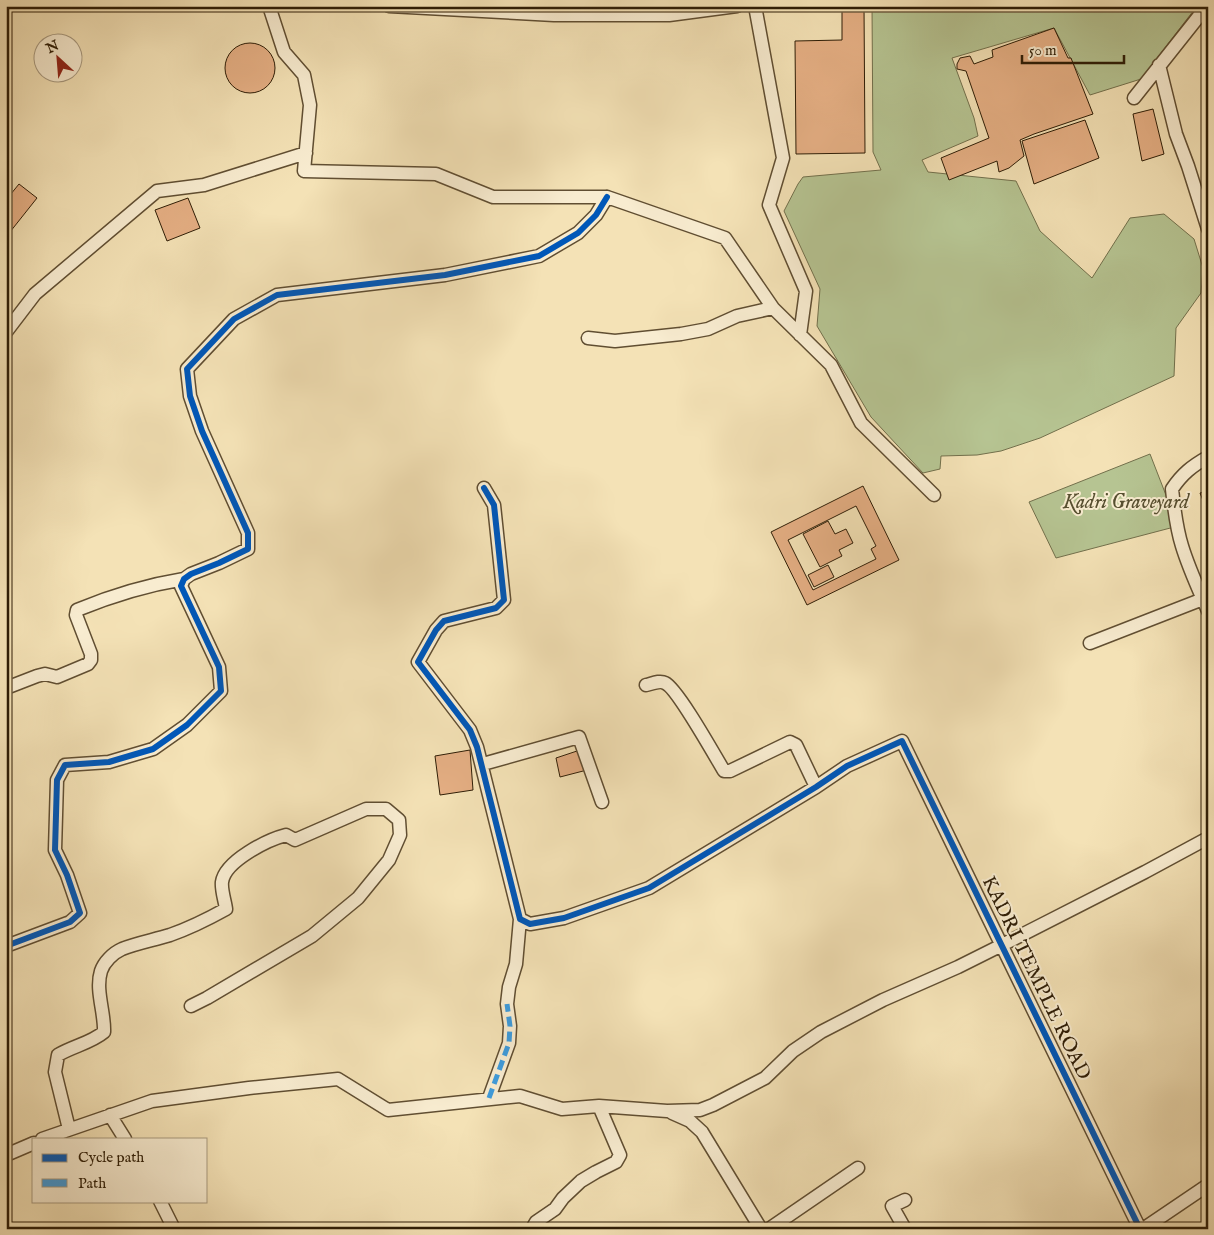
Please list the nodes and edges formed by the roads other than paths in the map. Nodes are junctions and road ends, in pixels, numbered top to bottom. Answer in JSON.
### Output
{"nodes":[{"id":1,"x":269,"y":6,"type":"edge"},
{"id":2,"x":388,"y":6,"type":"edge"},
{"id":3,"x":737,"y":6,"type":"edge"},
{"id":4,"x":755,"y":6,"type":"edge"},
{"id":5,"x":1207,"y":6,"type":"edge"},
{"id":6,"x":1159,"y":65,"type":"junction"},
{"id":7,"x":1134,"y":98,"type":"dead end"},
{"id":8,"x":306,"y":153,"type":"junction"},
{"id":9,"x":607,"y":197,"type":"junction"},
{"id":10,"x":1208,"y":229,"type":"edge"},
{"id":11,"x":773,"y":308,"type":"junction"},
{"id":12,"x":6,"y":332,"type":"edge"},
{"id":13,"x":800,"y":335,"type":"junction"},
{"id":14,"x":588,"y":338,"type":"dead end"},
{"id":15,"x":1208,"y":457,"type":"edge"},
{"id":16,"x":484,"y":488,"type":"dead end"},
{"id":17,"x":934,"y":495,"type":"dead end"},
{"id":18,"x":184,"y":580,"type":"junction"},
{"id":19,"x":1202,"y":599,"type":"junction"},
{"id":20,"x":1208,"y":611,"type":"edge"},
{"id":21,"x":1090,"y":643,"type":"dead end"},
{"id":22,"x":646,"y":685,"type":"dead end"},
{"id":23,"x":6,"y":688,"type":"edge"},
{"id":24,"x":483,"y":764,"type":"junction"},
{"id":25,"x":816,"y":787,"type":"junction"},
{"id":26,"x":602,"y":802,"type":"dead end"},
{"id":27,"x":1208,"y":838,"type":"edge"},
{"id":28,"x":520,"y":919,"type":"junction"},
{"id":29,"x":1002,"y":945,"type":"junction"},
{"id":30,"x":6,"y":946,"type":"edge"},
{"id":31,"x":191,"y":1006,"type":"dead end"},
{"id":32,"x":489,"y":1098,"type":"junction"},
{"id":33,"x":599,"y":1106,"type":"junction"},
{"id":34,"x":667,"y":1111,"type":"junction"},
{"id":35,"x":110,"y":1115,"type":"junction"},
{"id":36,"x":69,"y":1129,"type":"junction"},
{"id":37,"x":45,"y":1138,"type":"edge"},
{"id":38,"x":124,"y":1138,"type":"edge"},
{"id":39,"x":32,"y":1144,"type":"edge"},
{"id":40,"x":6,"y":1155,"type":"edge"},
{"id":41,"x":858,"y":1168,"type":"dead end"},
{"id":42,"x":1208,"y":1185,"type":"edge"},
{"id":43,"x":905,"y":1200,"type":"dead end"},
{"id":44,"x":160,"y":1202,"type":"edge"},
{"id":45,"x":174,"y":1229,"type":"edge"},
{"id":46,"x":532,"y":1229,"type":"edge"},
{"id":47,"x":761,"y":1229,"type":"edge"},
{"id":48,"x":769,"y":1229,"type":"edge"},
{"id":49,"x":905,"y":1229,"type":"edge"},
{"id":50,"x":1142,"y":1229,"type":"edge"}],
"edges":[{"from":1,"to":8,"type":"street"},
{"from":2,"to":3,"type":"street"},
{"from":4,"to":13,"type":"street"},
{"from":5,"to":6,"type":"street"},
{"from":6,"to":7,"type":"street"},
{"from":6,"to":10,"type":"street"},
{"from":8,"to":9,"type":"street"},
{"from":8,"to":12,"type":"street"},
{"from":9,"to":11,"type":"street"},
{"from":9,"to":18,"type":"street"},
{"from":11,"to":13,"type":"street"},
{"from":11,"to":14,"type":"street"},
{"from":13,"to":17,"type":"street"},
{"from":15,"to":19,"type":"street"},
{"from":16,"to":24,"type":"street"},
{"from":18,"to":23,"type":"street"},
{"from":18,"to":30,"type":"street"},
{"from":19,"to":20,"type":"street"},
{"from":19,"to":21,"type":"street"},
{"from":22,"to":25,"type":"street"},
{"from":24,"to":26,"type":"street"},
{"from":24,"to":28,"type":"street"},
{"from":25,"to":28,"type":"street"},
{"from":25,"to":29,"type":"street","name":"KADRI TEMPLE ROAD"},
{"from":27,"to":29,"type":"street"},
{"from":28,"to":32,"type":"street"},
{"from":29,"to":34,"type":"street"},
{"from":29,"to":50,"type":"street","name":"KADRI TEMPLE ROAD"},
{"from":31,"to":36,"type":"street"},
{"from":32,"to":33,"type":"street"},
{"from":32,"to":35,"type":"street"},
{"from":33,"to":34,"type":"street"},
{"from":33,"to":46,"type":"street"},
{"from":34,"to":47,"type":"street"},
{"from":35,"to":36,"type":"street"},
{"from":35,"to":38,"type":"street"},
{"from":36,"to":37,"type":"street"},
{"from":39,"to":40,"type":"street"},
{"from":41,"to":48,"type":"street"},
{"from":42,"to":50,"type":"street"},
{"from":43,"to":49,"type":"street"},
{"from":44,"to":45,"type":"street"}]}
